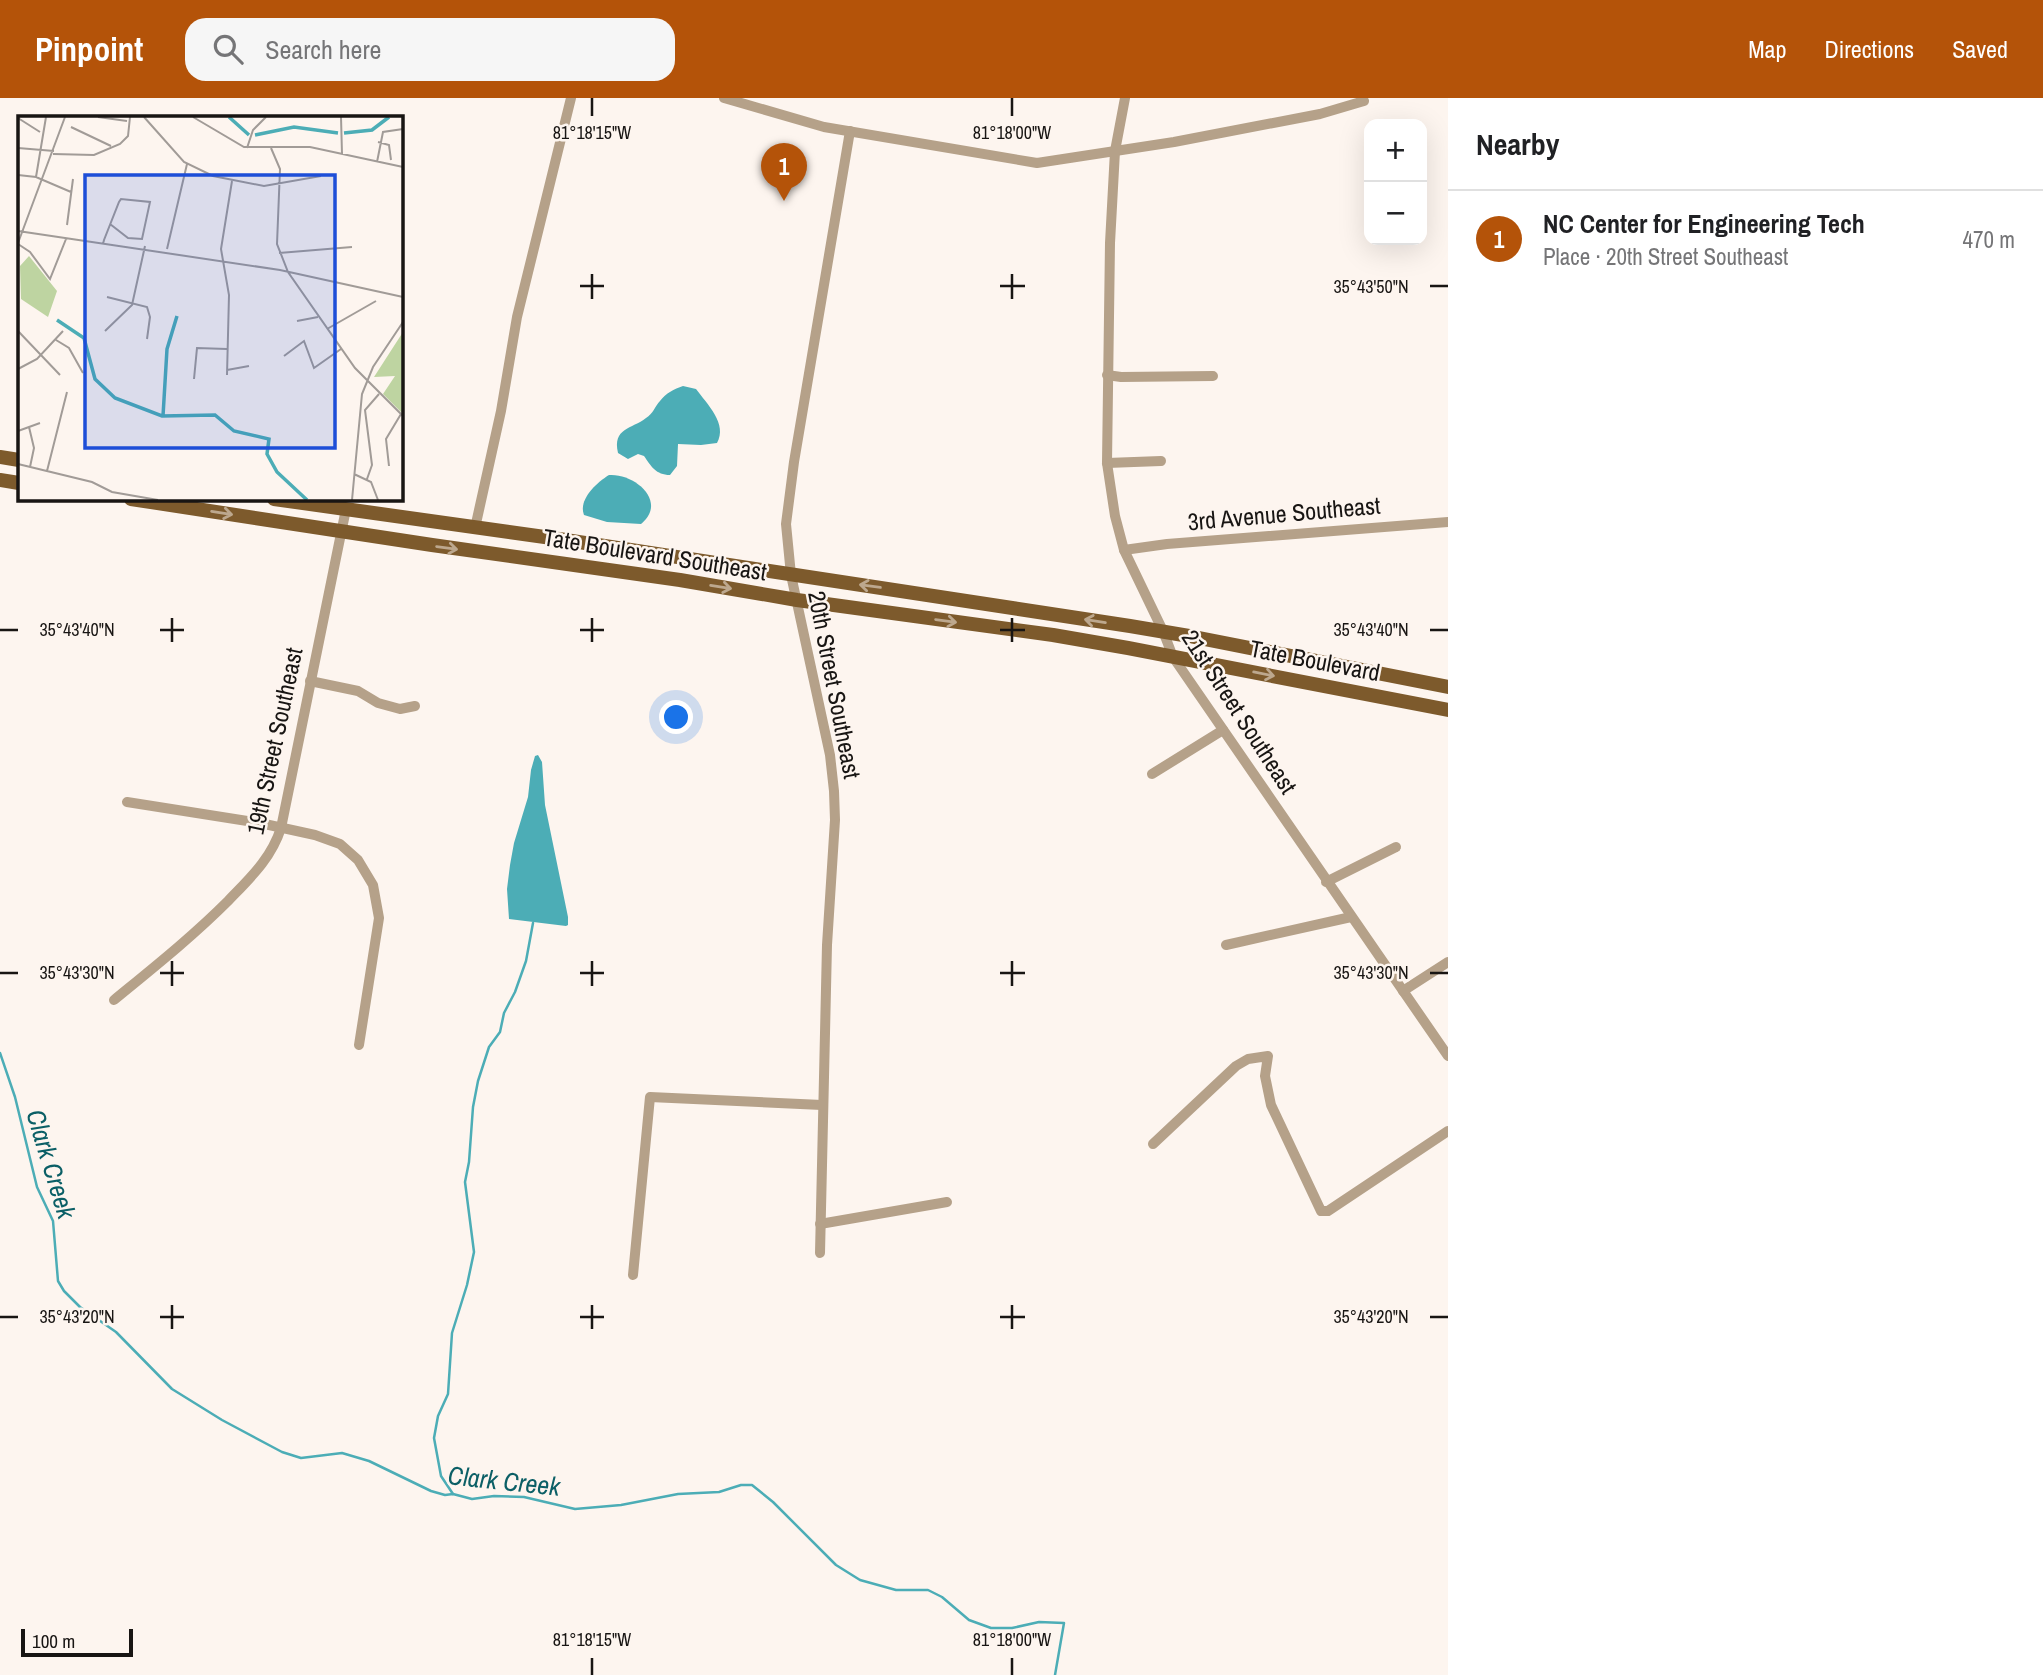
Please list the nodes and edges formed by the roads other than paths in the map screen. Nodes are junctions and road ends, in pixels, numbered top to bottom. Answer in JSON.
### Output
{"nodes":[{"id":1,"x":572,"y":98,"type":"edge"},
{"id":2,"x":724,"y":98,"type":"edge"},
{"id":3,"x":1125,"y":98,"type":"edge"},
{"id":4,"x":1364,"y":101,"type":"dead end"},
{"id":5,"x":850,"y":131,"type":"junction"},
{"id":6,"x":1115,"y":150,"type":"junction"},
{"id":7,"x":1107,"y":375,"type":"junction"},
{"id":8,"x":1213,"y":376,"type":"dead end"},
{"id":9,"x":0,"y":457,"type":"edge"},
{"id":10,"x":18,"y":460,"type":"edge"},
{"id":11,"x":1161,"y":461,"type":"dead end"},
{"id":12,"x":1107,"y":463,"type":"junction"},
{"id":13,"x":0,"y":480,"type":"edge"},
{"id":14,"x":18,"y":483,"type":"edge"},
{"id":15,"x":138,"y":500,"type":"edge"},
{"id":16,"x":281,"y":500,"type":"edge"},
{"id":17,"x":346,"y":509,"type":"junction"},
{"id":18,"x":1448,"y":522,"type":"edge"},
{"id":19,"x":475,"y":528,"type":"junction"},
{"id":20,"x":341,"y":531,"type":"junction"},
{"id":21,"x":1124,"y":550,"type":"junction"},
{"id":22,"x":791,"y":575,"type":"junction"},
{"id":23,"x":797,"y":600,"type":"junction"},
{"id":24,"x":1163,"y":631,"type":"junction"},
{"id":25,"x":1173,"y":657,"type":"junction"},
{"id":26,"x":310,"y":681,"type":"junction"},
{"id":27,"x":1448,"y":687,"type":"edge"},
{"id":28,"x":415,"y":706,"type":"dead end"},
{"id":29,"x":1448,"y":710,"type":"edge"},
{"id":30,"x":1223,"y":730,"type":"junction"},
{"id":31,"x":1152,"y":774,"type":"dead end"},
{"id":32,"x":127,"y":802,"type":"dead end"},
{"id":33,"x":281,"y":828,"type":"junction"},
{"id":34,"x":1395,"y":847,"type":"dead end"},
{"id":35,"x":1326,"y":882,"type":"junction"},
{"id":36,"x":1351,"y":917,"type":"junction"},
{"id":37,"x":1226,"y":945,"type":"dead end"},
{"id":38,"x":1448,"y":962,"type":"edge"},
{"id":39,"x":1403,"y":991,"type":"junction"},
{"id":40,"x":114,"y":1000,"type":"dead end"},
{"id":41,"x":359,"y":1045,"type":"dead end"},
{"id":42,"x":1448,"y":1056,"type":"edge"},
{"id":43,"x":822,"y":1105,"type":"junction"},
{"id":44,"x":1448,"y":1131,"type":"edge"},
{"id":45,"x":1153,"y":1144,"type":"dead end"},
{"id":46,"x":947,"y":1202,"type":"dead end"},
{"id":47,"x":820,"y":1224,"type":"junction"},
{"id":48,"x":820,"y":1253,"type":"dead end"},
{"id":49,"x":633,"y":1275,"type":"dead end"}],
"edges":[{"from":1,"to":19,"type":"street"},
{"from":2,"to":5,"type":"street"},
{"from":3,"to":6,"type":"street","name":"21st Street Southeast"},
{"from":4,"to":6,"type":"street"},
{"from":5,"to":6,"type":"street"},
{"from":5,"to":22,"type":"street","name":"20th Street Southeast"},
{"from":6,"to":7,"type":"street","name":"21st Street Southeast"},
{"from":7,"to":8,"type":"street"},
{"from":7,"to":12,"type":"street","name":"21st Street Southeast"},
{"from":9,"to":10,"type":"main road"},
{"from":11,"to":12,"type":"street"},
{"from":12,"to":21,"type":"street","name":"21st Street Southeast"},
{"from":13,"to":14,"type":"main road"},
{"from":15,"to":20,"type":"main road","name":"Tate Boulevard Southeast","one_way":true},
{"from":16,"to":17,"type":"main road","name":"Tate Boulevard Southeast"},
{"from":17,"to":19,"type":"main road","name":"Tate Boulevard Southeast"},
{"from":17,"to":20,"type":"street","name":"19th Street Southeast"},
{"from":18,"to":21,"type":"street","name":"3rd Avenue Southeast"},
{"from":19,"to":22,"type":"main road","name":"Tate Boulevard Southeast"},
{"from":20,"to":23,"type":"main road","name":"Tate Boulevard Southeast","one_way":true},
{"from":20,"to":26,"type":"street","name":"19th Street Southeast"},
{"from":21,"to":24,"type":"street","name":"21st Street Southeast"},
{"from":22,"to":23,"type":"street","name":"20th Street Southeast"},
{"from":24,"to":22,"type":"main road","name":"Tate Boulevard Southeast","one_way":true},
{"from":23,"to":25,"type":"main road","name":"Tate Boulevard Southeast","one_way":true},
{"from":23,"to":43,"type":"street","name":"20th Street Southeast"},
{"from":24,"to":25,"type":"street","name":"21st Street Southeast"},
{"from":24,"to":27,"type":"main road","name":"Tate Boulevard"},
{"from":25,"to":29,"type":"main road","name":"Tate Boulevard","one_way":true},
{"from":25,"to":30,"type":"street","name":"21st Street Southeast"},
{"from":26,"to":28,"type":"street"},
{"from":26,"to":33,"type":"street","name":"19th Street Southeast"},
{"from":30,"to":31,"type":"street"},
{"from":30,"to":35,"type":"street","name":"21st Street Southeast"},
{"from":32,"to":33,"type":"street"},
{"from":33,"to":40,"type":"street","name":"19th Street Southeast"},
{"from":33,"to":41,"type":"street"},
{"from":34,"to":35,"type":"street"},
{"from":35,"to":36,"type":"street","name":"21st Street Southeast"},
{"from":36,"to":37,"type":"street"},
{"from":36,"to":39,"type":"street","name":"21st Street Southeast"},
{"from":38,"to":39,"type":"street"},
{"from":39,"to":42,"type":"street","name":"21st Street Southeast"},
{"from":43,"to":47,"type":"street","name":"20th Street Southeast"},
{"from":43,"to":49,"type":"street"},
{"from":44,"to":45,"type":"street"},
{"from":46,"to":47,"type":"street"},
{"from":47,"to":48,"type":"street","name":"20th Street Southeast"}]}
